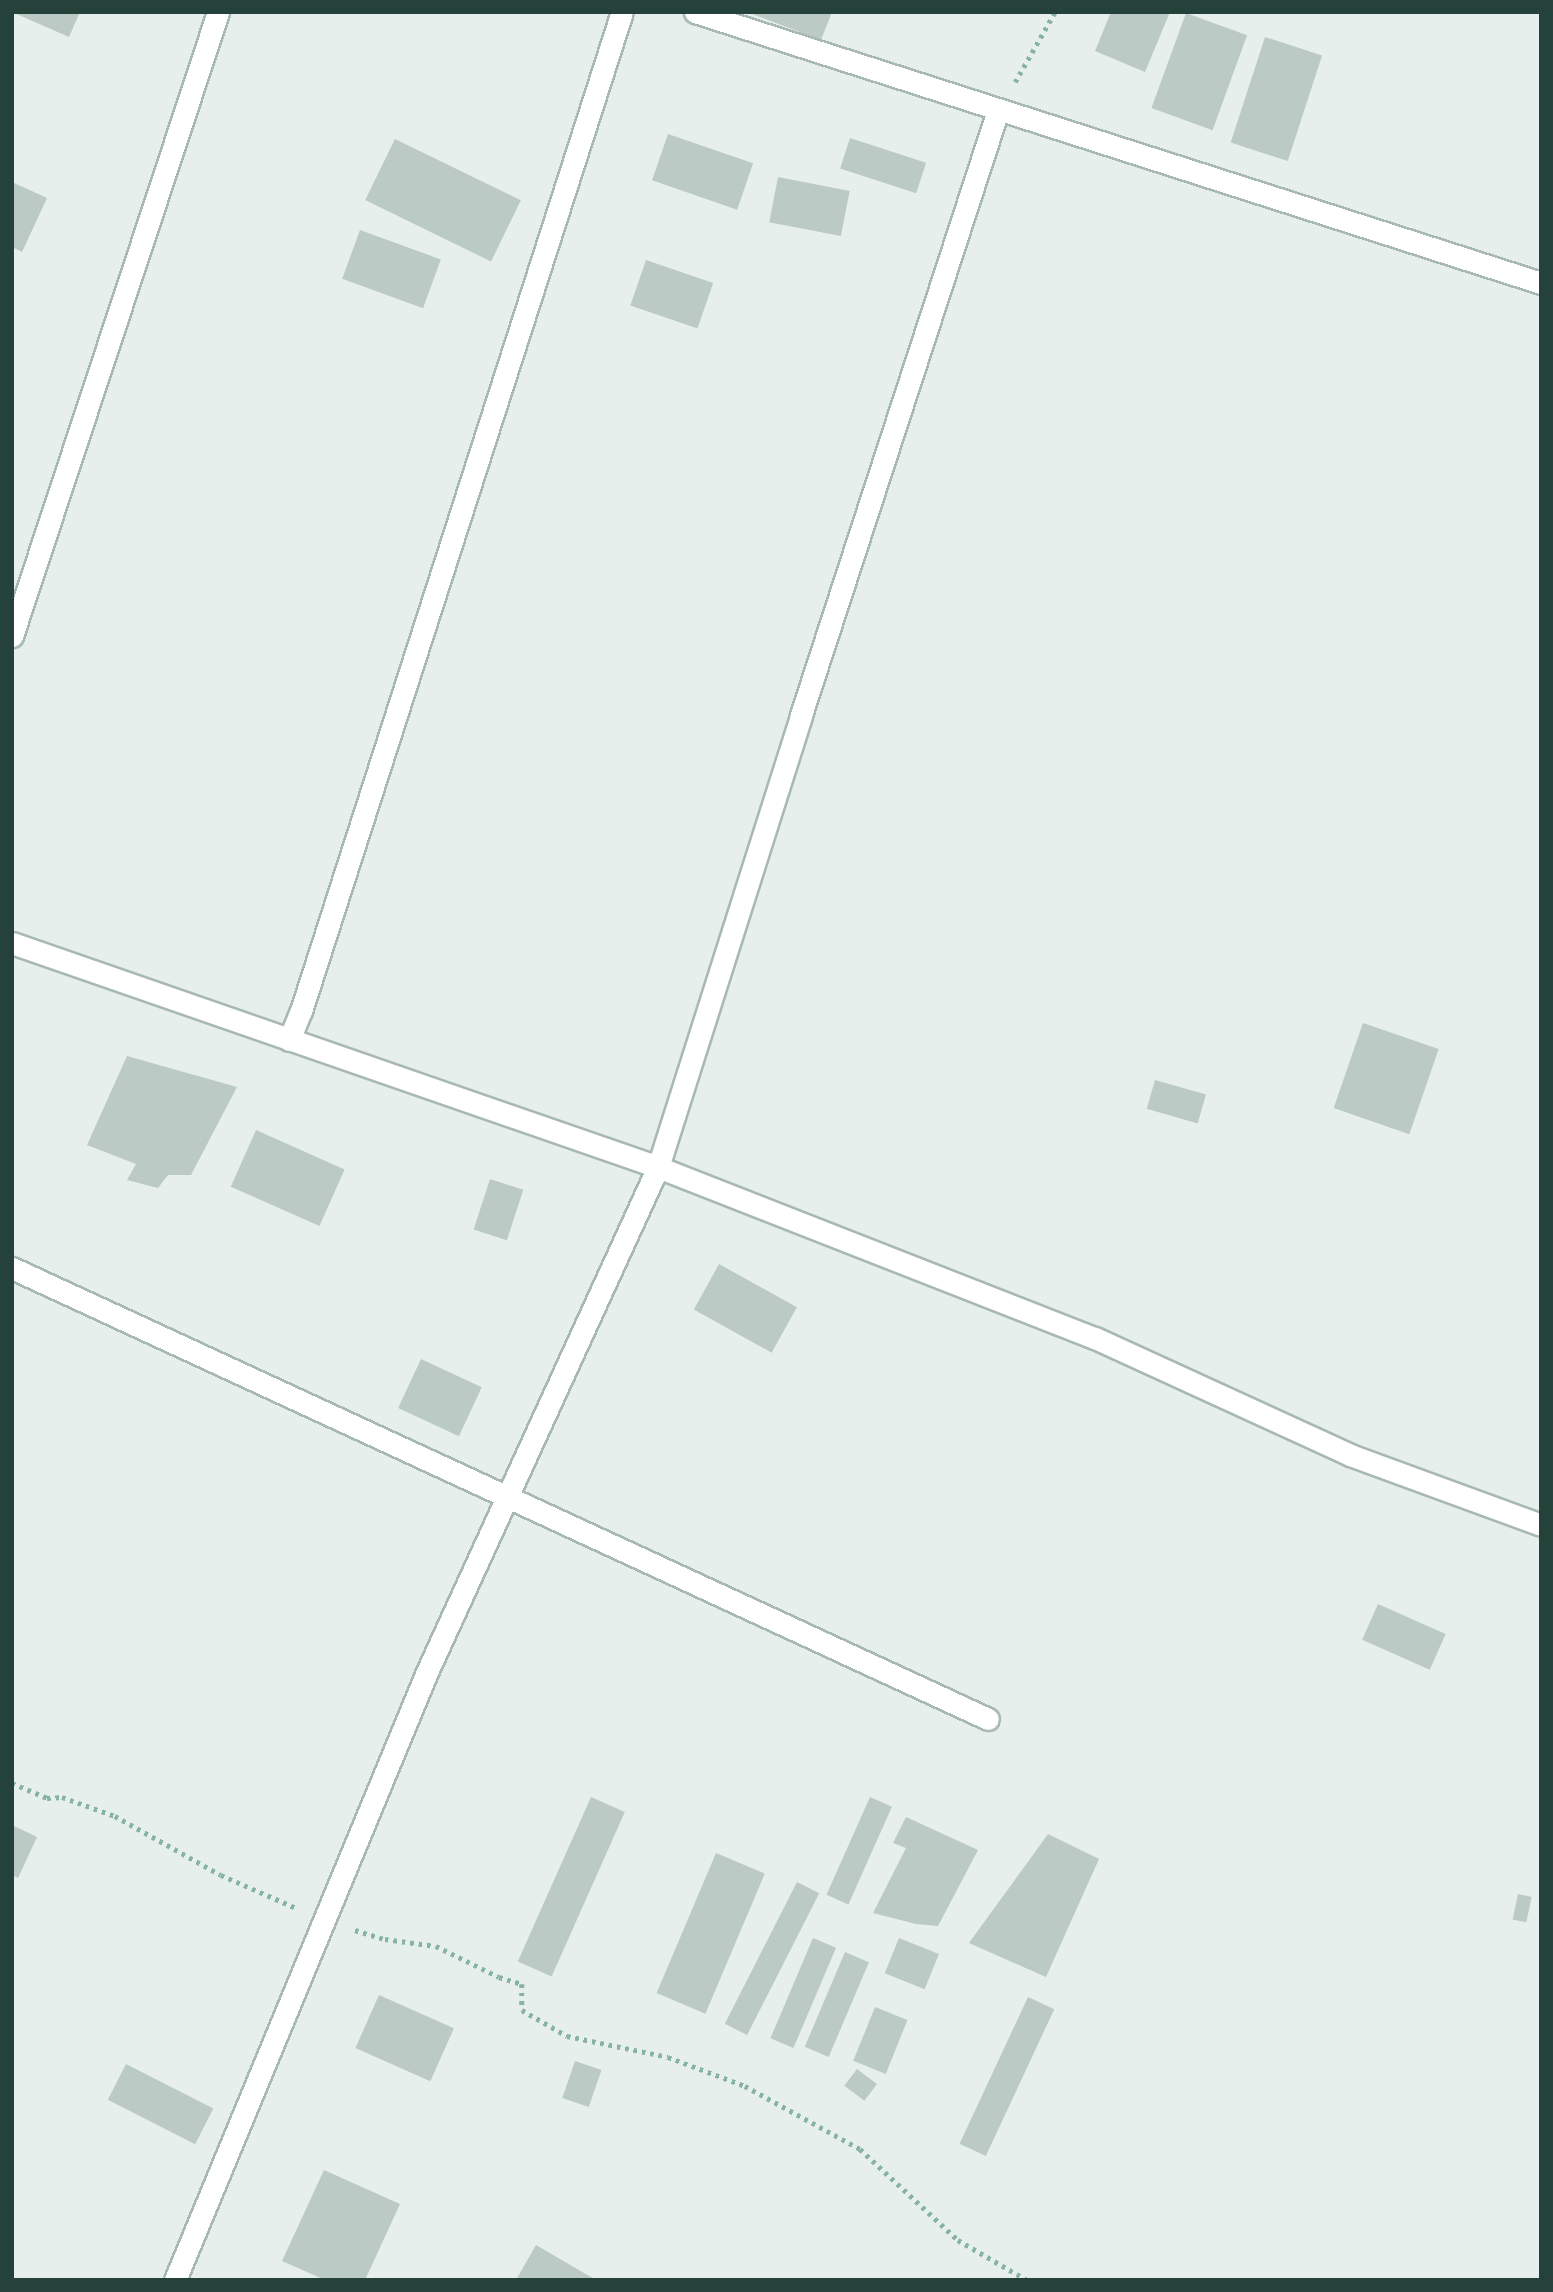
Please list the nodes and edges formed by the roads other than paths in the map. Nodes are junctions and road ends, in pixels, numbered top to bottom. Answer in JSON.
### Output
{"nodes":[{"id":1,"x":218,"y":12,"type":"edge"},
{"id":2,"x":622,"y":12,"type":"edge"},
{"id":3,"x":695,"y":12,"type":"edge"},
{"id":4,"x":998,"y":110,"type":"junction"},
{"id":5,"x":1541,"y":284,"type":"edge"},
{"id":6,"x":12,"y":636,"type":"edge"},
{"id":7,"x":12,"y":943,"type":"edge"},
{"id":8,"x":289,"y":1040,"type":"junction"},
{"id":9,"x":658,"y":1167,"type":"junction"},
{"id":10,"x":12,"y":1268,"type":"edge"},
{"id":11,"x":509,"y":1495,"type":"junction"},
{"id":12,"x":1541,"y":1525,"type":"edge"},
{"id":13,"x":988,"y":1719,"type":"dead end"},
{"id":14,"x":175,"y":2280,"type":"edge"}],
"edges":[{"from":1,"to":6,"type":"street"},
{"from":2,"to":8,"type":"street"},
{"from":3,"to":4,"type":"street"},
{"from":4,"to":5,"type":"street"},
{"from":4,"to":9,"type":"street"},
{"from":7,"to":8,"type":"street"},
{"from":8,"to":9,"type":"street"},
{"from":9,"to":11,"type":"street"},
{"from":9,"to":12,"type":"street"},
{"from":10,"to":11,"type":"street"},
{"from":11,"to":13,"type":"street"},
{"from":11,"to":14,"type":"street"}]}
